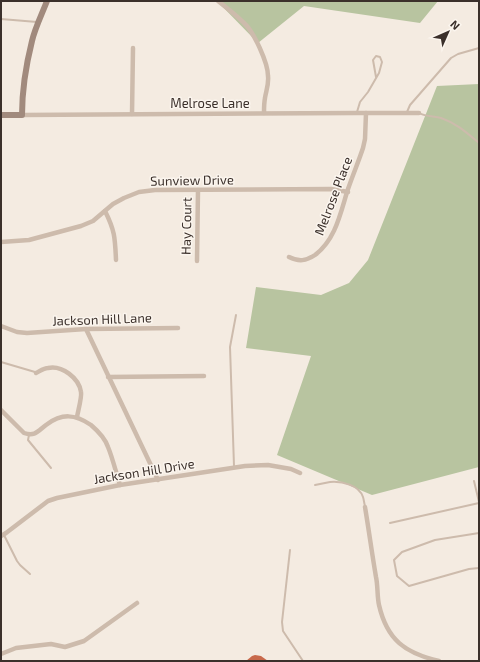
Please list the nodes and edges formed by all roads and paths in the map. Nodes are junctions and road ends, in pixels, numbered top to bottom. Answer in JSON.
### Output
{"nodes":[{"id":1,"x":47,"y":1,"type":"edge"},
{"id":2,"x":218,"y":1,"type":"edge"},
{"id":3,"x":1,"y":18,"type":"edge"},
{"id":4,"x":39,"y":22,"type":"junction"},
{"id":5,"x":133,"y":48,"type":"dead end"},
{"id":6,"x":479,"y":48,"type":"edge"},
{"id":7,"x":376,"y":77,"type":"junction"},
{"id":8,"x":264,"y":113,"type":"junction"},
{"id":9,"x":356,"y":113,"type":"junction"},
{"id":10,"x":366,"y":113,"type":"junction"},
{"id":11,"x":407,"y":113,"type":"junction"},
{"id":12,"x":132,"y":114,"type":"junction"},
{"id":13,"x":419,"y":114,"type":"joint"},
{"id":14,"x":1,"y":115,"type":"edge"},
{"id":15,"x":22,"y":115,"type":"junction"},
{"id":16,"x":479,"y":143,"type":"edge"},
{"id":17,"x":198,"y":190,"type":"junction"},
{"id":18,"x":348,"y":192,"type":"junction"},
{"id":19,"x":104,"y":211,"type":"junction"},
{"id":20,"x":1,"y":242,"type":"edge"},
{"id":21,"x":289,"y":257,"type":"dead end"},
{"id":22,"x":116,"y":260,"type":"dead end"},
{"id":23,"x":197,"y":261,"type":"dead end"},
{"id":24,"x":236,"y":315,"type":"dead end"},
{"id":25,"x":1,"y":326,"type":"edge"},
{"id":26,"x":178,"y":328,"type":"dead end"},
{"id":27,"x":86,"y":329,"type":"junction"},
{"id":28,"x":1,"y":362,"type":"edge"},
{"id":29,"x":36,"y":372,"type":"joint"},
{"id":30,"x":108,"y":376,"type":"junction"},
{"id":31,"x":204,"y":376,"type":"dead end"},
{"id":32,"x":1,"y":410,"type":"edge"},
{"id":33,"x":77,"y":417,"type":"junction"},
{"id":34,"x":29,"y":435,"type":"junction"},
{"id":35,"x":52,"y":468,"type":"dead end"},
{"id":36,"x":234,"y":468,"type":"junction"},
{"id":37,"x":300,"y":473,"type":"dead end"},
{"id":38,"x":158,"y":480,"type":"junction"},
{"id":39,"x":474,"y":482,"type":"dead end"},
{"id":40,"x":120,"y":485,"type":"junction"},
{"id":41,"x":315,"y":485,"type":"dead end"},
{"id":42,"x":479,"y":502,"type":"edge"},
{"id":43,"x":365,"y":507,"type":"joint"},
{"id":44,"x":390,"y":523,"type":"dead end"},
{"id":45,"x":479,"y":533,"type":"edge"},
{"id":46,"x":2,"y":535,"type":"edge"},
{"id":47,"x":290,"y":550,"type":"dead end"},
{"id":48,"x":479,"y":568,"type":"edge"},
{"id":49,"x":30,"y":574,"type":"dead end"},
{"id":50,"x":137,"y":603,"type":"dead end"},
{"id":51,"x":1,"y":654,"type":"edge"},
{"id":52,"x":303,"y":661,"type":"edge"},
{"id":53,"x":439,"y":661,"type":"edge"}],
"edges":[{"from":1,"to":4,"type":"street"},
{"from":2,"to":8,"type":"street"},
{"from":3,"to":4,"type":"lane"},
{"from":4,"to":15,"type":"street"},
{"from":5,"to":12,"type":"street"},
{"from":6,"to":11,"type":"lane"},
{"from":7,"to":7,"type":"lane"},
{"from":7,"to":9,"type":"lane"},
{"from":8,"to":9,"type":"street","name":"Melrose Lane"},
{"from":8,"to":12,"type":"street","name":"Melrose Lane"},
{"from":9,"to":10,"type":"street","name":"Melrose Lane"},
{"from":10,"to":11,"type":"street","name":"Melrose Lane"},
{"from":10,"to":18,"type":"street","name":"Melrose Place"},
{"from":11,"to":13,"type":"street","name":"Melrose Lane"},
{"from":12,"to":15,"type":"street","name":"Melrose Lane"},
{"from":13,"to":16,"type":"lane"},
{"from":14,"to":15,"type":"street","name":"Melrose Lane"},
{"from":17,"to":18,"type":"street","name":"Sunview Drive"},
{"from":17,"to":19,"type":"street","name":"Sunview Drive"},
{"from":17,"to":23,"type":"street","name":"Hay Court"},
{"from":18,"to":21,"type":"street","name":"Melrose Place"},
{"from":19,"to":20,"type":"street","name":"Sunview Drive"},
{"from":19,"to":22,"type":"street"},
{"from":24,"to":36,"type":"lane"},
{"from":25,"to":27,"type":"street","name":"Jackson Hill Lane"},
{"from":26,"to":27,"type":"street","name":"Jackson Hill Lane"},
{"from":27,"to":30,"type":"street"},
{"from":28,"to":29,"type":"lane"},
{"from":29,"to":33,"type":"street"},
{"from":30,"to":31,"type":"street"},
{"from":30,"to":38,"type":"street"},
{"from":32,"to":34,"type":"street"},
{"from":33,"to":34,"type":"street"},
{"from":33,"to":40,"type":"street"},
{"from":34,"to":35,"type":"lane"},
{"from":36,"to":37,"type":"street","name":"Jackson Hill Drive"},
{"from":36,"to":38,"type":"street","name":"Jackson Hill Drive"},
{"from":38,"to":40,"type":"street","name":"Jackson Hill Drive"},
{"from":39,"to":42,"type":"lane"},
{"from":40,"to":46,"type":"street","name":"Jackson Hill Drive"},
{"from":41,"to":43,"type":"lane"},
{"from":42,"to":44,"type":"lane"},
{"from":43,"to":53,"type":"street"},
{"from":45,"to":48,"type":"lane"},
{"from":46,"to":49,"type":"lane"},
{"from":47,"to":52,"type":"lane"},
{"from":50,"to":51,"type":"street"}]}
